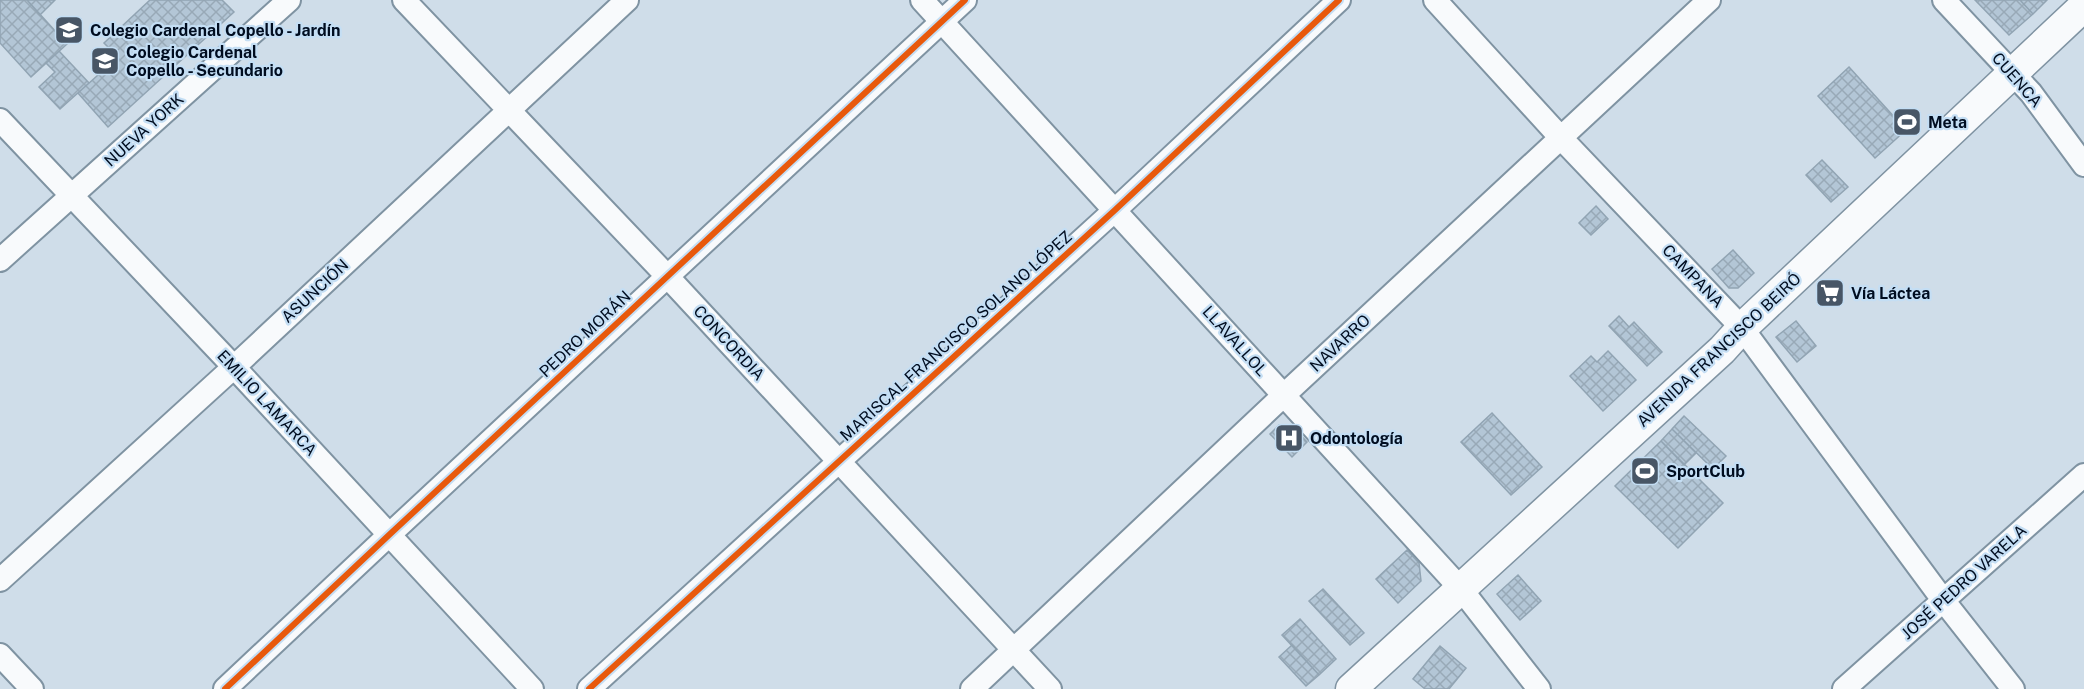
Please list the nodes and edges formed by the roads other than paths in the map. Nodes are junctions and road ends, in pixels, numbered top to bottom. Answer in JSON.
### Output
{"nodes":[{"id":1,"x":289,"y":0,"type":"edge"},
{"id":2,"x":404,"y":0,"type":"edge"},
{"id":3,"x":627,"y":0,"type":"edge"},
{"id":4,"x":922,"y":0,"type":"edge"},
{"id":5,"x":965,"y":0,"type":"edge"},
{"id":6,"x":1338,"y":0,"type":"edge"},
{"id":7,"x":1435,"y":0,"type":"edge"},
{"id":8,"x":1709,"y":0,"type":"edge"},
{"id":9,"x":1944,"y":0,"type":"edge"},
{"id":10,"x":2084,"y":6,"type":"edge"},
{"id":11,"x":942,"y":21,"type":"junction"},
{"id":12,"x":2012,"y":73,"type":"junction"},
{"id":13,"x":508,"y":109,"type":"junction"},
{"id":14,"x":0,"y":120,"type":"edge"},
{"id":15,"x":1561,"y":138,"type":"junction"},
{"id":16,"x":2084,"y":165,"type":"edge"},
{"id":17,"x":71,"y":195,"type":"junction"},
{"id":18,"x":1115,"y":210,"type":"junction"},
{"id":19,"x":0,"y":260,"type":"edge"},
{"id":20,"x":668,"y":276,"type":"junction"},
{"id":21,"x":1742,"y":328,"type":"junction"},
{"id":22,"x":234,"y":367,"type":"junction"},
{"id":23,"x":1284,"y":395,"type":"junction"},
{"id":24,"x":838,"y":462,"type":"junction"},
{"id":25,"x":2084,"y":475,"type":"edge"},
{"id":26,"x":389,"y":534,"type":"junction"},
{"id":27,"x":0,"y":580,"type":"edge"},
{"id":28,"x":1461,"y":589,"type":"junction"},
{"id":29,"x":1943,"y":600,"type":"junction"},
{"id":30,"x":1014,"y":650,"type":"junction"},
{"id":31,"x":0,"y":655,"type":"edge"},
{"id":32,"x":32,"y":689,"type":"edge"},
{"id":33,"x":225,"y":689,"type":"edge"},
{"id":34,"x":531,"y":689,"type":"edge"},
{"id":35,"x":589,"y":689,"type":"edge"},
{"id":36,"x":972,"y":689,"type":"edge"},
{"id":37,"x":1050,"y":689,"type":"edge"},
{"id":38,"x":1351,"y":689,"type":"edge"},
{"id":39,"x":1539,"y":689,"type":"edge"},
{"id":40,"x":1844,"y":689,"type":"edge"},
{"id":41,"x":2013,"y":689,"type":"edge"}],
"edges":[{"from":1,"to":17,"type":"street","name":"NUEVA YORK"},
{"from":2,"to":13,"type":"street","name":"CONCORDIA"},
{"from":3,"to":13,"type":"street","name":"ASUNCIÓN"},
{"from":4,"to":11,"type":"street","name":"LLAVALLOL"},
{"from":5,"to":11,"type":"street","name":"PEDRO MORÁN"},
{"from":6,"to":18,"type":"street","name":"MARISCAL FRANCISCO SOLANO LÓPEZ"},
{"from":7,"to":15,"type":"street","name":"CAMPANA"},
{"from":8,"to":15,"type":"street","name":"NAVARRO"},
{"from":9,"to":12,"type":"street","name":"CUENCA"},
{"from":10,"to":12,"type":"main road","name":"AVENIDA FRANCISCO BEIRÓ"},
{"from":11,"to":18,"type":"street","name":"LLAVALLOL"},
{"from":11,"to":20,"type":"street","name":"PEDRO MORÁN"},
{"from":12,"to":16,"type":"street","name":"CUENCA"},
{"from":12,"to":21,"type":"main road","name":"AVENIDA FRANCISCO BEIRÓ"},
{"from":13,"to":20,"type":"street","name":"CONCORDIA"},
{"from":13,"to":22,"type":"street","name":"ASUNCIÓN"},
{"from":14,"to":17,"type":"street","name":"EMILIO LAMARCA"},
{"from":15,"to":21,"type":"street","name":"CAMPANA"},
{"from":15,"to":23,"type":"street","name":"NAVARRO"},
{"from":17,"to":19,"type":"street","name":"NUEVA YORK"},
{"from":17,"to":22,"type":"street","name":"EMILIO LAMARCA"},
{"from":18,"to":23,"type":"street","name":"LLAVALLOL"},
{"from":18,"to":24,"type":"street","name":"MARISCAL FRANCISCO SOLANO LÓPEZ"},
{"from":20,"to":24,"type":"street","name":"CONCORDIA"},
{"from":20,"to":26,"type":"street","name":"PEDRO MORÁN"},
{"from":21,"to":28,"type":"main road","name":"AVENIDA FRANCISCO BEIRÓ"},
{"from":21,"to":29,"type":"street","name":"CAMPANA"},
{"from":22,"to":26,"type":"street","name":"EMILIO LAMARCA"},
{"from":22,"to":27,"type":"street","name":"ASUNCIÓN"},
{"from":23,"to":28,"type":"street","name":"LLAVALLOL"},
{"from":23,"to":30,"type":"street","name":"NAVARRO"},
{"from":24,"to":30,"type":"street","name":"CONCORDIA"},
{"from":24,"to":35,"type":"street","name":"MARISCAL FRANCISCO SOLANO LÓPEZ"},
{"from":25,"to":29,"type":"street","name":"JOSÉ PEDRO VARELA"},
{"from":26,"to":33,"type":"street","name":"PEDRO MORÁN"},
{"from":26,"to":34,"type":"street","name":"EMILIO LAMARCA"},
{"from":28,"to":38,"type":"main road","name":"AVENIDA FRANCISCO BEIRÓ"},
{"from":28,"to":39,"type":"street","name":"LLAVALLOL"},
{"from":29,"to":40,"type":"street","name":"JOSÉ PEDRO VARELA"},
{"from":29,"to":41,"type":"street","name":"CAMPANA"},
{"from":30,"to":36,"type":"street","name":"NAVARRO"},
{"from":30,"to":37,"type":"street","name":"CONCORDIA"},
{"from":31,"to":32,"type":"street"}]}
